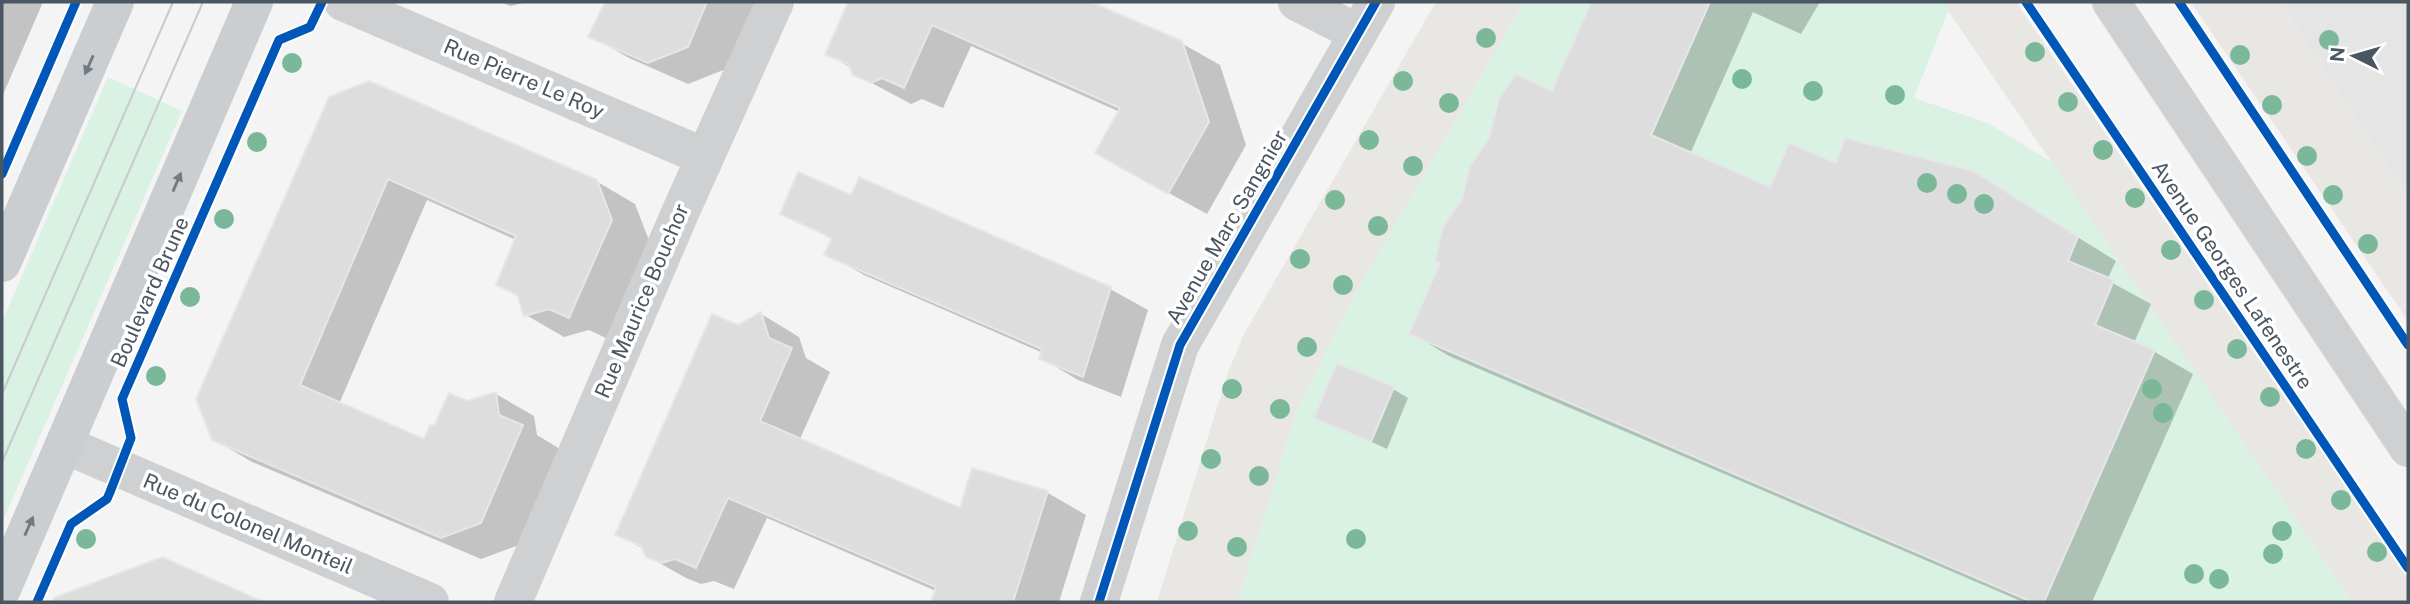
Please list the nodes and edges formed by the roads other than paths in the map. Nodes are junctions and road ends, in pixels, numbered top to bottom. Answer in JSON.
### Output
{"nodes":[{"id":1,"x":115,"y":2,"type":"edge"},
{"id":2,"x":254,"y":2,"type":"edge"},
{"id":3,"x":343,"y":2,"type":"edge"},
{"id":4,"x":775,"y":2,"type":"edge"},
{"id":5,"x":1297,"y":2,"type":"edge"},
{"id":6,"x":2111,"y":2,"type":"edge"},
{"id":7,"x":1367,"y":17,"type":"edge"},
{"id":8,"x":705,"y":157,"type":"junction"},
{"id":9,"x":2,"y":263,"type":"edge"},
{"id":10,"x":65,"y":445,"type":"junction"},
{"id":11,"x":2408,"y":448,"type":"edge"},
{"id":12,"x":2,"y":589,"type":"edge"},
{"id":13,"x":430,"y":602,"type":"edge"},
{"id":14,"x":513,"y":602,"type":"edge"},
{"id":15,"x":1099,"y":602,"type":"edge"}],
"edges":[{"from":1,"to":9,"type":"main road","one_way":true},
{"from":10,"to":2,"type":"main road","name":"Boulevard Brune","one_way":true},
{"from":3,"to":8,"type":"street","name":"Rue Pierre Le Roy"},
{"from":4,"to":8,"type":"street","name":"Rue Maurice Bouchor"},
{"from":5,"to":7,"type":"street"},
{"from":6,"to":11,"type":"street"},
{"from":7,"to":15,"type":"street","name":"Avenue Marc Sangnier"},
{"from":8,"to":14,"type":"street","name":"Rue Maurice Bouchor"},
{"from":12,"to":10,"type":"main road","name":"Boulevard Brune","one_way":true},
{"from":10,"to":13,"type":"street","name":"Rue du Colonel Monteil"}]}
